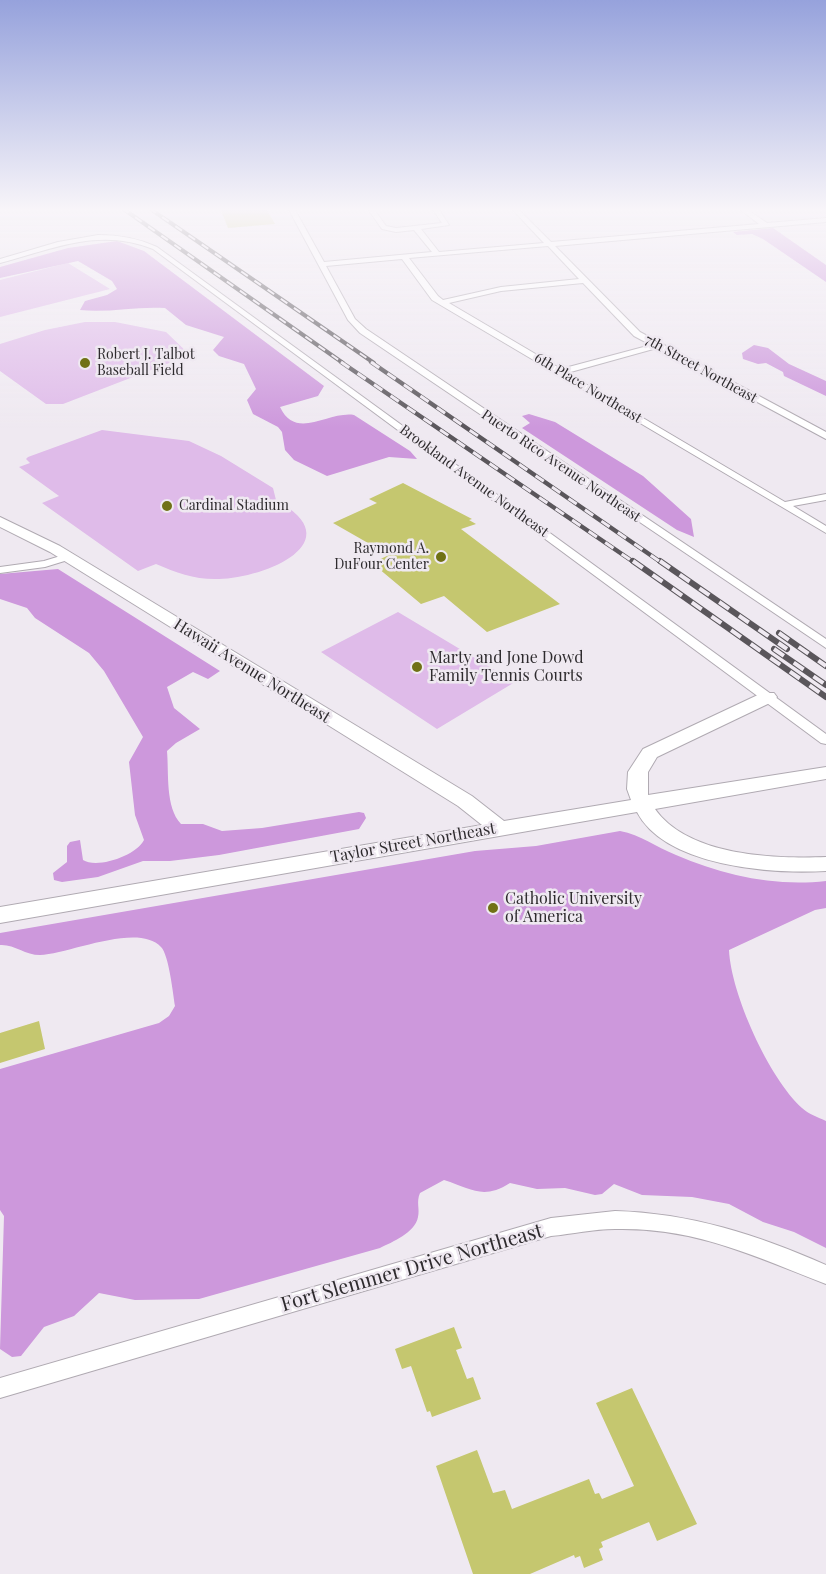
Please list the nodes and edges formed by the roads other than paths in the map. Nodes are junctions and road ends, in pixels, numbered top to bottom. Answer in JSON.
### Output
{"nodes":[{"id":1,"x":201,"y":281,"type":"edge"},
{"id":2,"x":331,"y":281,"type":"edge"},
{"id":3,"x":421,"y":281,"type":"edge"},
{"id":4,"x":579,"y":281,"type":"edge"},
{"id":5,"x":584,"y":281,"type":"edge"},
{"id":6,"x":443,"y":302,"type":"junction"},
{"id":7,"x":656,"y":346,"type":"junction"},
{"id":8,"x":561,"y":372,"type":"junction"},
{"id":9,"x":826,"y":436,"type":"edge"},
{"id":10,"x":826,"y":497,"type":"edge"},
{"id":11,"x":784,"y":505,"type":"junction"},
{"id":12,"x":0,"y":521,"type":"edge"},
{"id":13,"x":826,"y":530,"type":"edge"},
{"id":14,"x":67,"y":557,"type":"junction"},
{"id":15,"x":0,"y":570,"type":"edge"},
{"id":16,"x":826,"y":644,"type":"edge"},
{"id":17,"x":768,"y":697,"type":"junction"},
{"id":18,"x":826,"y":740,"type":"edge"},
{"id":19,"x":826,"y":773,"type":"edge"},
{"id":20,"x":642,"y":804,"type":"junction"},
{"id":21,"x":500,"y":828,"type":"junction"},
{"id":22,"x":826,"y":864,"type":"edge"},
{"id":23,"x":0,"y":915,"type":"edge"},
{"id":24,"x":826,"y":1275,"type":"edge"},
{"id":25,"x":0,"y":1388,"type":"edge"}],
"edges":[{"from":1,"to":17,"type":"street","name":"Brookland Avenue Northeast"},
{"from":2,"to":16,"type":"street","name":"Puerto Rico Avenue Northeast"},
{"from":3,"to":6,"type":"street","name":"6th Place Northeast"},
{"from":4,"to":6,"type":"street"},
{"from":5,"to":7,"type":"street","name":"7th Street Northeast"},
{"from":6,"to":8,"type":"street","name":"6th Place Northeast"},
{"from":7,"to":8,"type":"street"},
{"from":7,"to":9,"type":"street","name":"7th Street Northeast"},
{"from":8,"to":11,"type":"street","name":"6th Place Northeast"},
{"from":10,"to":11,"type":"street"},
{"from":11,"to":13,"type":"street","name":"6th Place Northeast"},
{"from":12,"to":14,"type":"main road","name":"Hawaii Avenue Northeast"},
{"from":14,"to":15,"type":"street"},
{"from":14,"to":21,"type":"main road","name":"Hawaii Avenue Northeast"},
{"from":17,"to":18,"type":"street","name":"Brookland Avenue Northeast"},
{"from":17,"to":20,"type":"main road"},
{"from":19,"to":20,"type":"main road","name":"Taylor Street Northeast"},
{"from":20,"to":21,"type":"main road","name":"Taylor Street Northeast"},
{"from":20,"to":22,"type":"main road"},
{"from":21,"to":23,"type":"main road","name":"Taylor Street Northeast"},
{"from":24,"to":25,"type":"street","name":"Fort Slemmer Drive Northeast"}]}
